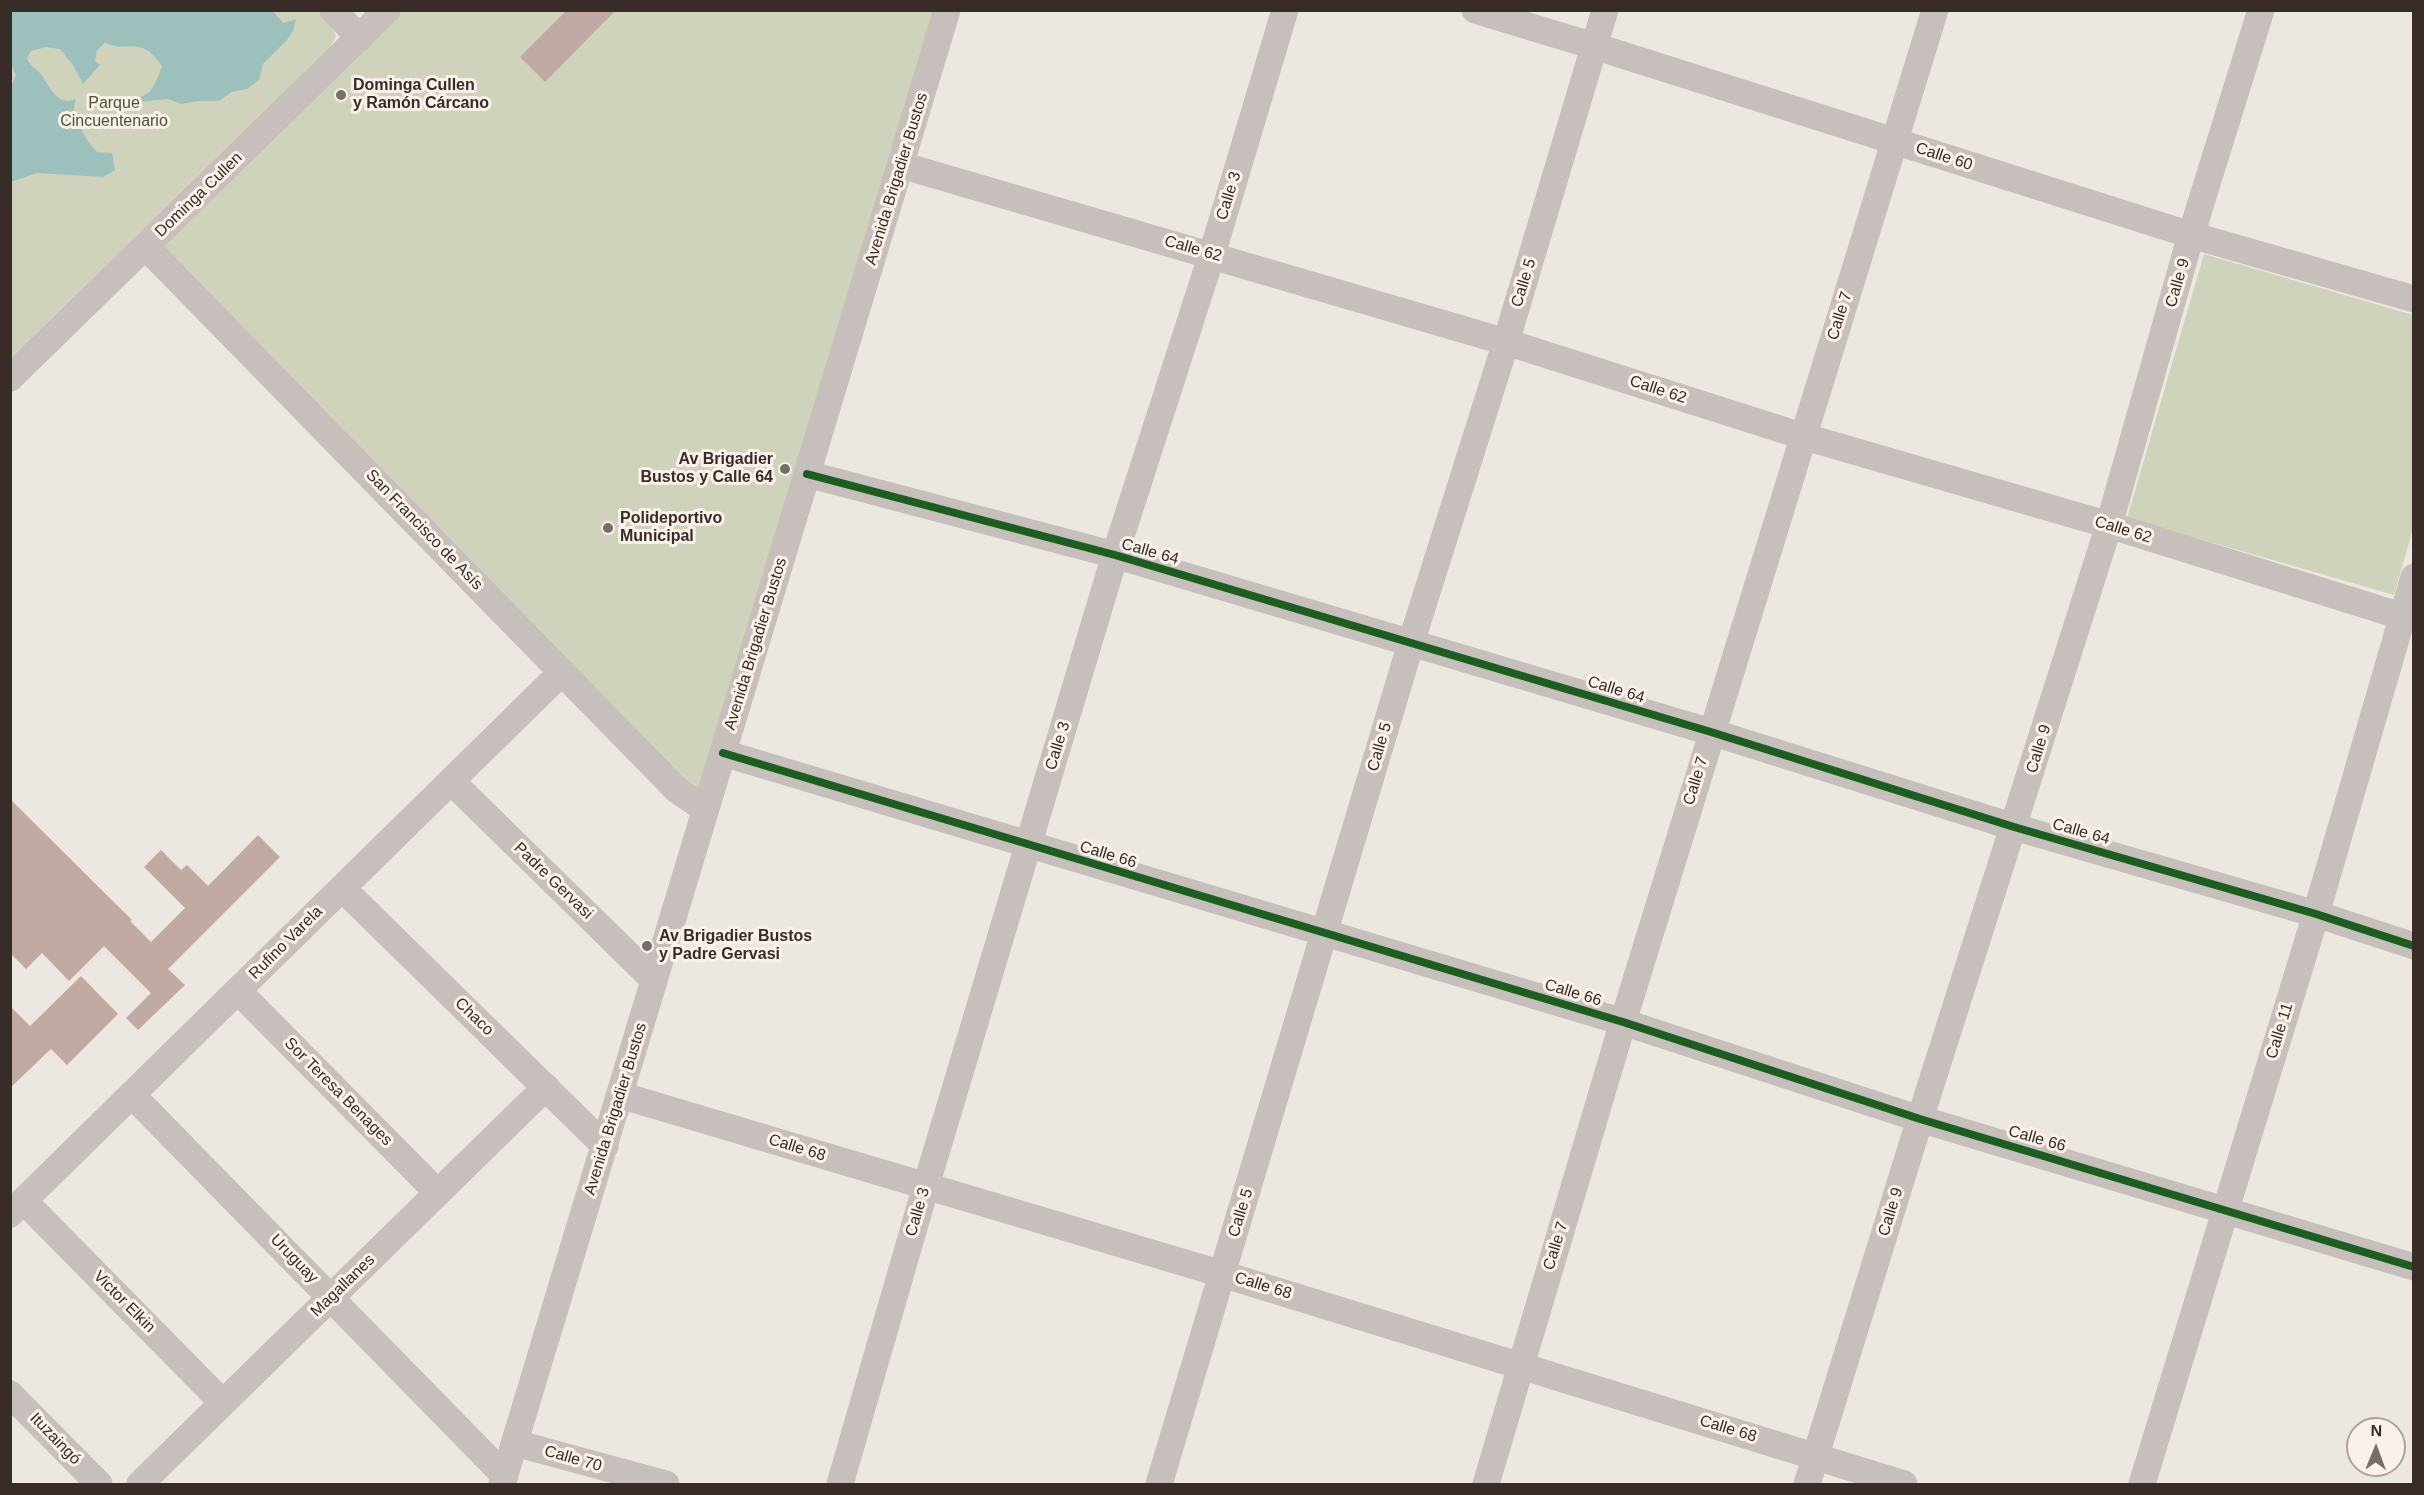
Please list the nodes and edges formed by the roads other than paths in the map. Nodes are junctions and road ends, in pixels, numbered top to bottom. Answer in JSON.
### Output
{"nodes":[{"id":1,"x":333,"y":10,"type":"edge"},
{"id":2,"x":387,"y":10,"type":"edge"},
{"id":3,"x":947,"y":10,"type":"edge"},
{"id":4,"x":1285,"y":10,"type":"edge"},
{"id":5,"x":1475,"y":10,"type":"edge"},
{"id":6,"x":1605,"y":10,"type":"edge"},
{"id":7,"x":1935,"y":10,"type":"edge"},
{"id":8,"x":2261,"y":10,"type":"edge"},
{"id":9,"x":360,"y":38,"type":"junction"},
{"id":10,"x":1594,"y":46,"type":"junction"},
{"id":11,"x":1895,"y":141,"type":"junction"},
{"id":12,"x":901,"y":165,"type":"junction"},
{"id":13,"x":2192,"y":235,"type":"junction"},
{"id":14,"x":146,"y":247,"type":"junction"},
{"id":15,"x":1212,"y":254,"type":"junction"},
{"id":16,"x":2414,"y":299,"type":"edge"},
{"id":17,"x":1506,"y":342,"type":"junction"},
{"id":18,"x":10,"y":378,"type":"edge"},
{"id":19,"x":1802,"y":436,"type":"junction"},
{"id":20,"x":807,"y":474,"type":"junction"},
{"id":21,"x":2109,"y":525,"type":"junction"},
{"id":22,"x":1115,"y":555,"type":"junction"},
{"id":23,"x":2414,"y":577,"type":"edge"},
{"id":24,"x":2408,"y":618,"type":"edge"},
{"id":25,"x":1411,"y":643,"type":"junction"},
{"id":26,"x":562,"y":672,"type":"junction"},
{"id":27,"x":1711,"y":732,"type":"junction"},
{"id":28,"x":723,"y":753,"type":"junction"},
{"id":29,"x":451,"y":781,"type":"junction"},
{"id":30,"x":705,"y":808,"type":"junction"},
{"id":31,"x":2014,"y":827,"type":"junction"},
{"id":32,"x":1028,"y":845,"type":"junction"},
{"id":33,"x":342,"y":888,"type":"junction"},
{"id":34,"x":2316,"y":914,"type":"junction"},
{"id":35,"x":1325,"y":934,"type":"junction"},
{"id":36,"x":2414,"y":946,"type":"edge"},
{"id":37,"x":654,"y":980,"type":"junction"},
{"id":38,"x":238,"y":991,"type":"junction"},
{"id":39,"x":1623,"y":1022,"type":"junction"},
{"id":40,"x":546,"y":1087,"type":"junction"},
{"id":41,"x":132,"y":1095,"type":"junction"},
{"id":42,"x":620,"y":1095,"type":"junction"},
{"id":43,"x":1920,"y":1119,"type":"junction"},
{"id":44,"x":604,"y":1146,"type":"junction"},
{"id":45,"x":926,"y":1186,"type":"junction"},
{"id":46,"x":438,"y":1193,"type":"junction"},
{"id":47,"x":17,"y":1208,"type":"edge"},
{"id":48,"x":2225,"y":1209,"type":"junction"},
{"id":49,"x":2414,"y":1267,"type":"edge"},
{"id":50,"x":1222,"y":1274,"type":"junction"},
{"id":51,"x":331,"y":1297,"type":"junction"},
{"id":52,"x":1521,"y":1364,"type":"junction"},
{"id":53,"x":12,"y":1397,"type":"edge"},
{"id":54,"x":223,"y":1403,"type":"junction"},
{"id":55,"x":515,"y":1443,"type":"junction"},
{"id":56,"x":1816,"y":1456,"type":"junction"},
{"id":57,"x":504,"y":1480,"type":"edge"},
{"id":58,"x":99,"y":1485,"type":"edge"},
{"id":59,"x":140,"y":1485,"type":"edge"},
{"id":60,"x":666,"y":1485,"type":"edge"},
{"id":61,"x":840,"y":1485,"type":"edge"},
{"id":62,"x":1159,"y":1485,"type":"edge"},
{"id":63,"x":1486,"y":1485,"type":"edge"},
{"id":64,"x":1808,"y":1485,"type":"edge"},
{"id":65,"x":1904,"y":1485,"type":"edge"},
{"id":66,"x":2142,"y":1485,"type":"edge"}],
"edges":[{"from":1,"to":9,"type":"street"},
{"from":2,"to":9,"type":"street","name":"Dominga Cullen"},
{"from":3,"to":12,"type":"street","name":"Avenida Brigadier Bustos"},
{"from":4,"to":15,"type":"street","name":"Calle 3"},
{"from":5,"to":10,"type":"street","name":"Calle 60"},
{"from":6,"to":10,"type":"street","name":"Calle 5"},
{"from":7,"to":11,"type":"street","name":"Calle 7"},
{"from":8,"to":13,"type":"street","name":"Calle 9"},
{"from":9,"to":14,"type":"street","name":"Dominga Cullen"},
{"from":10,"to":11,"type":"street","name":"Calle 60"},
{"from":10,"to":17,"type":"street","name":"Calle 5"},
{"from":11,"to":13,"type":"street","name":"Calle 60"},
{"from":11,"to":19,"type":"street","name":"Calle 7"},
{"from":12,"to":15,"type":"street","name":"Calle 62"},
{"from":12,"to":20,"type":"street","name":"Avenida Brigadier Bustos"},
{"from":13,"to":16,"type":"street","name":"Calle 60"},
{"from":13,"to":21,"type":"street","name":"Calle 9"},
{"from":14,"to":18,"type":"street","name":"Dominga Cullen"},
{"from":14,"to":26,"type":"street","name":"San Francisco de Asís"},
{"from":15,"to":17,"type":"street","name":"Calle 62"},
{"from":15,"to":22,"type":"street","name":"Calle 3"},
{"from":17,"to":19,"type":"street","name":"Calle 62"},
{"from":17,"to":25,"type":"street","name":"Calle 5"},
{"from":19,"to":21,"type":"street","name":"Calle 62"},
{"from":19,"to":27,"type":"street","name":"Calle 7"},
{"from":20,"to":22,"type":"street","name":"Calle 64"},
{"from":20,"to":28,"type":"street","name":"Avenida Brigadier Bustos"},
{"from":21,"to":24,"type":"street","name":"Calle 62"},
{"from":21,"to":31,"type":"street","name":"Calle 9"},
{"from":22,"to":25,"type":"street","name":"Calle 64"},
{"from":22,"to":32,"type":"street","name":"Calle 3"},
{"from":23,"to":24,"type":"street","name":"Calle 11"},
{"from":24,"to":34,"type":"street","name":"Calle 11"},
{"from":25,"to":27,"type":"street","name":"Calle 64"},
{"from":25,"to":35,"type":"street","name":"Calle 5"},
{"from":26,"to":29,"type":"street","name":"Rufino Varela"},
{"from":26,"to":30,"type":"street","name":"San Francisco de Asís"},
{"from":27,"to":31,"type":"street","name":"Calle 64"},
{"from":27,"to":39,"type":"street","name":"Calle 7"},
{"from":28,"to":30,"type":"street","name":"Avenida Brigadier Bustos"},
{"from":28,"to":32,"type":"street","name":"Calle 66"},
{"from":29,"to":33,"type":"street","name":"Rufino Varela"},
{"from":29,"to":37,"type":"street","name":"Padre Gervasi"},
{"from":30,"to":37,"type":"street","name":"Avenida Brigadier Bustos"},
{"from":31,"to":34,"type":"street","name":"Calle 64"},
{"from":31,"to":43,"type":"street","name":"Calle 9"},
{"from":32,"to":35,"type":"street","name":"Calle 66"},
{"from":32,"to":45,"type":"street","name":"Calle 3"},
{"from":33,"to":38,"type":"street","name":"Rufino Varela"},
{"from":33,"to":40,"type":"street","name":"Chaco"},
{"from":34,"to":36,"type":"street","name":"Calle 64"},
{"from":34,"to":48,"type":"street","name":"Calle 11"},
{"from":35,"to":39,"type":"street","name":"Calle 66"},
{"from":35,"to":50,"type":"street","name":"Calle 5"},
{"from":37,"to":42,"type":"street","name":"Avenida Brigadier Bustos"},
{"from":38,"to":41,"type":"street","name":"Rufino Varela"},
{"from":38,"to":46,"type":"street","name":"Sor Teresa Benages"},
{"from":39,"to":43,"type":"street","name":"Calle 66"},
{"from":39,"to":52,"type":"street","name":"Calle 7"},
{"from":40,"to":44,"type":"street","name":"Chaco"},
{"from":40,"to":46,"type":"street","name":"Magallanes"},
{"from":41,"to":47,"type":"street","name":"Rufino Varela"},
{"from":41,"to":51,"type":"street","name":"Uruguay"},
{"from":42,"to":44,"type":"street","name":"Avenida Brigadier Bustos"},
{"from":42,"to":45,"type":"street","name":"Calle 68"},
{"from":43,"to":48,"type":"street","name":"Calle 66"},
{"from":43,"to":56,"type":"street","name":"Calle 9"},
{"from":44,"to":55,"type":"street","name":"Avenida Brigadier Bustos"},
{"from":45,"to":50,"type":"street","name":"Calle 68"},
{"from":45,"to":61,"type":"street","name":"Calle 3"},
{"from":46,"to":51,"type":"street","name":"Magallanes"},
{"from":47,"to":54,"type":"street","name":"Victor Elkin"},
{"from":48,"to":49,"type":"street","name":"Calle 66"},
{"from":48,"to":66,"type":"street","name":"Calle 11"},
{"from":50,"to":52,"type":"street","name":"Calle 68"},
{"from":50,"to":62,"type":"street","name":"Calle 5"},
{"from":51,"to":54,"type":"street","name":"Magallanes"},
{"from":51,"to":57,"type":"street","name":"Uruguay"},
{"from":52,"to":56,"type":"street","name":"Calle 68"},
{"from":52,"to":63,"type":"street","name":"Calle 7"},
{"from":53,"to":58,"type":"street","name":"Ituzaingó"},
{"from":54,"to":59,"type":"street","name":"Magallanes"},
{"from":55,"to":57,"type":"street","name":"Avenida Brigadier Bustos"},
{"from":55,"to":60,"type":"street","name":"Calle 70"},
{"from":56,"to":64,"type":"street","name":"Calle 9"},
{"from":56,"to":65,"type":"street","name":"Calle 68"}]}
